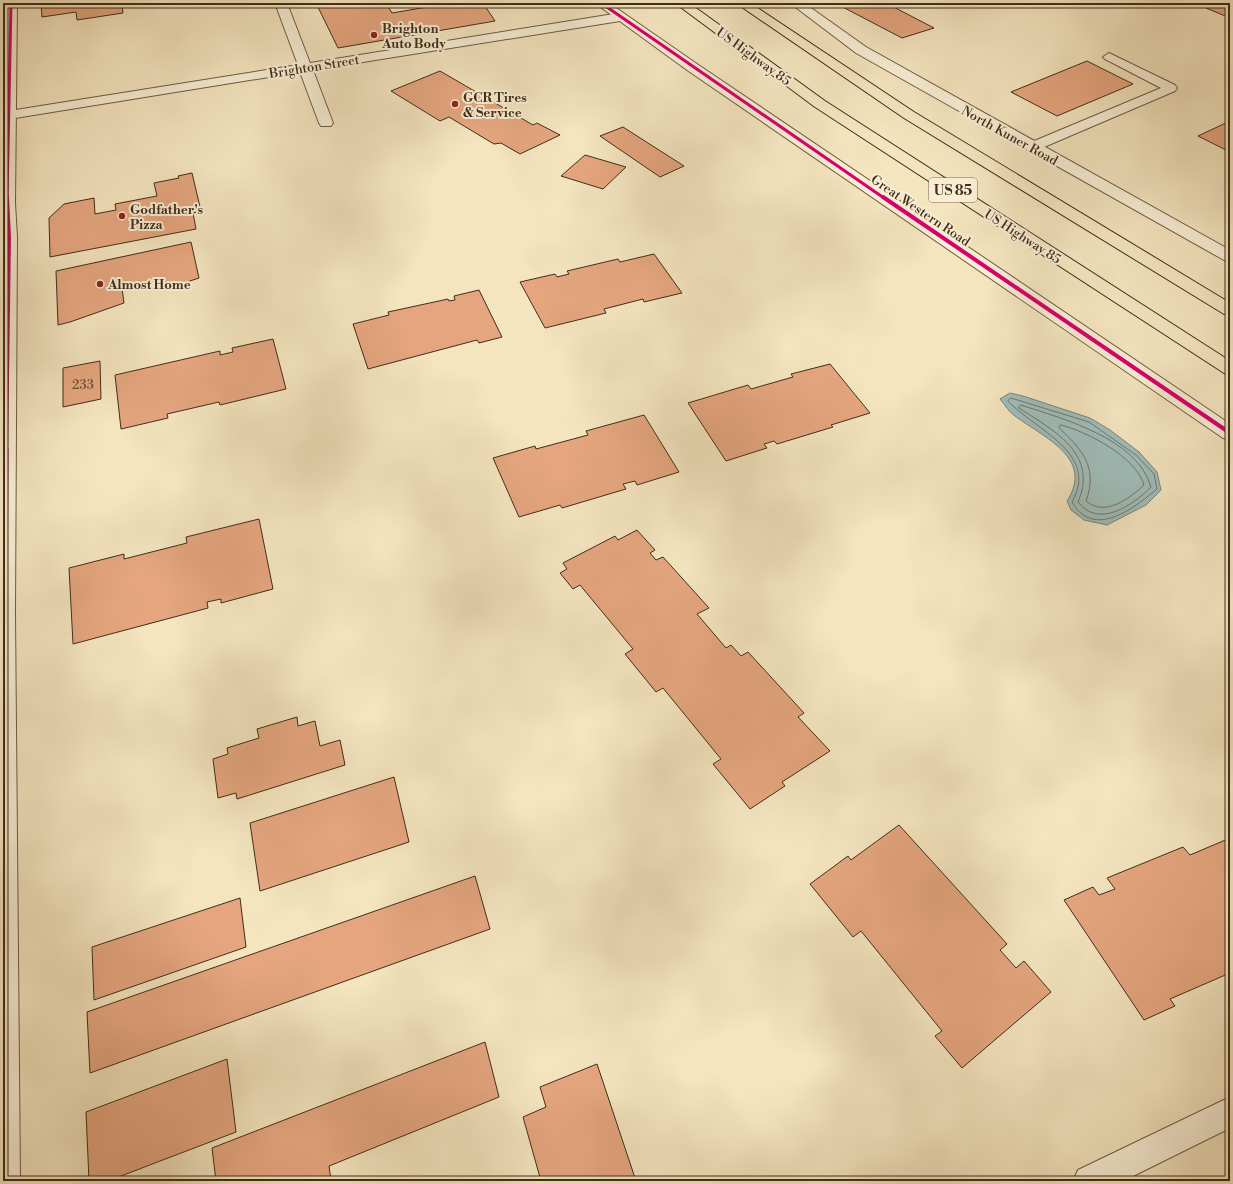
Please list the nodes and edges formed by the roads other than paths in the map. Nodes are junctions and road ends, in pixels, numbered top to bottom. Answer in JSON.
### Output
{"nodes":[{"id":1,"x":281,"y":3,"type":"edge"},
{"id":2,"x":601,"y":3,"type":"edge"},
{"id":3,"x":742,"y":3,"type":"edge"},
{"id":4,"x":755,"y":3,"type":"edge"},
{"id":5,"x":796,"y":3,"type":"edge"},
{"id":6,"x":676,"y":5,"type":"edge"},
{"id":7,"x":8,"y":11,"type":"edge"},
{"id":8,"x":620,"y":17,"type":"junction"},
{"id":9,"x":809,"y":50,"type":"junction"},
{"id":10,"x":1109,"y":58,"type":"dead end"},
{"id":11,"x":305,"y":67,"type":"junction"},
{"id":12,"x":9,"y":116,"type":"junction"},
{"id":13,"x":326,"y":124,"type":"dead end"},
{"id":14,"x":1032,"y":147,"type":"junction"},
{"id":15,"x":1230,"y":257,"type":"edge"},
{"id":16,"x":1230,"y":310,"type":"edge"},
{"id":17,"x":1230,"y":369,"type":"edge"},
{"id":18,"x":1230,"y":433,"type":"edge"},
{"id":19,"x":1230,"y":1112,"type":"edge"},
{"id":20,"x":4,"y":1181,"type":"edge"},
{"id":21,"x":1089,"y":1181,"type":"edge"}],
"edges":[{"from":1,"to":11,"type":"street"},
{"from":2,"to":8,"type":"street","name":"Great Western Road"},
{"from":3,"to":9,"type":"highway","number":"US 85"},
{"from":4,"to":9,"type":"highway"},
{"from":5,"to":14,"type":"street","name":"North Kuner Road"},
{"from":6,"to":17,"type":"highway","name":"US Highway 85","number":"US 85"},
{"from":7,"to":12,"type":"street"},
{"from":8,"to":11,"type":"street","name":"Brighton Street"},
{"from":8,"to":18,"type":"street","name":"Great Western Road"},
{"from":9,"to":16,"type":"highway","number":"US 85"},
{"from":10,"to":14,"type":"lane"},
{"from":11,"to":12,"type":"street","name":"Brighton Street"},
{"from":11,"to":13,"type":"street"},
{"from":12,"to":20,"type":"street"},
{"from":14,"to":15,"type":"street","name":"North Kuner Road"},
{"from":19,"to":21,"type":"street"}]}
